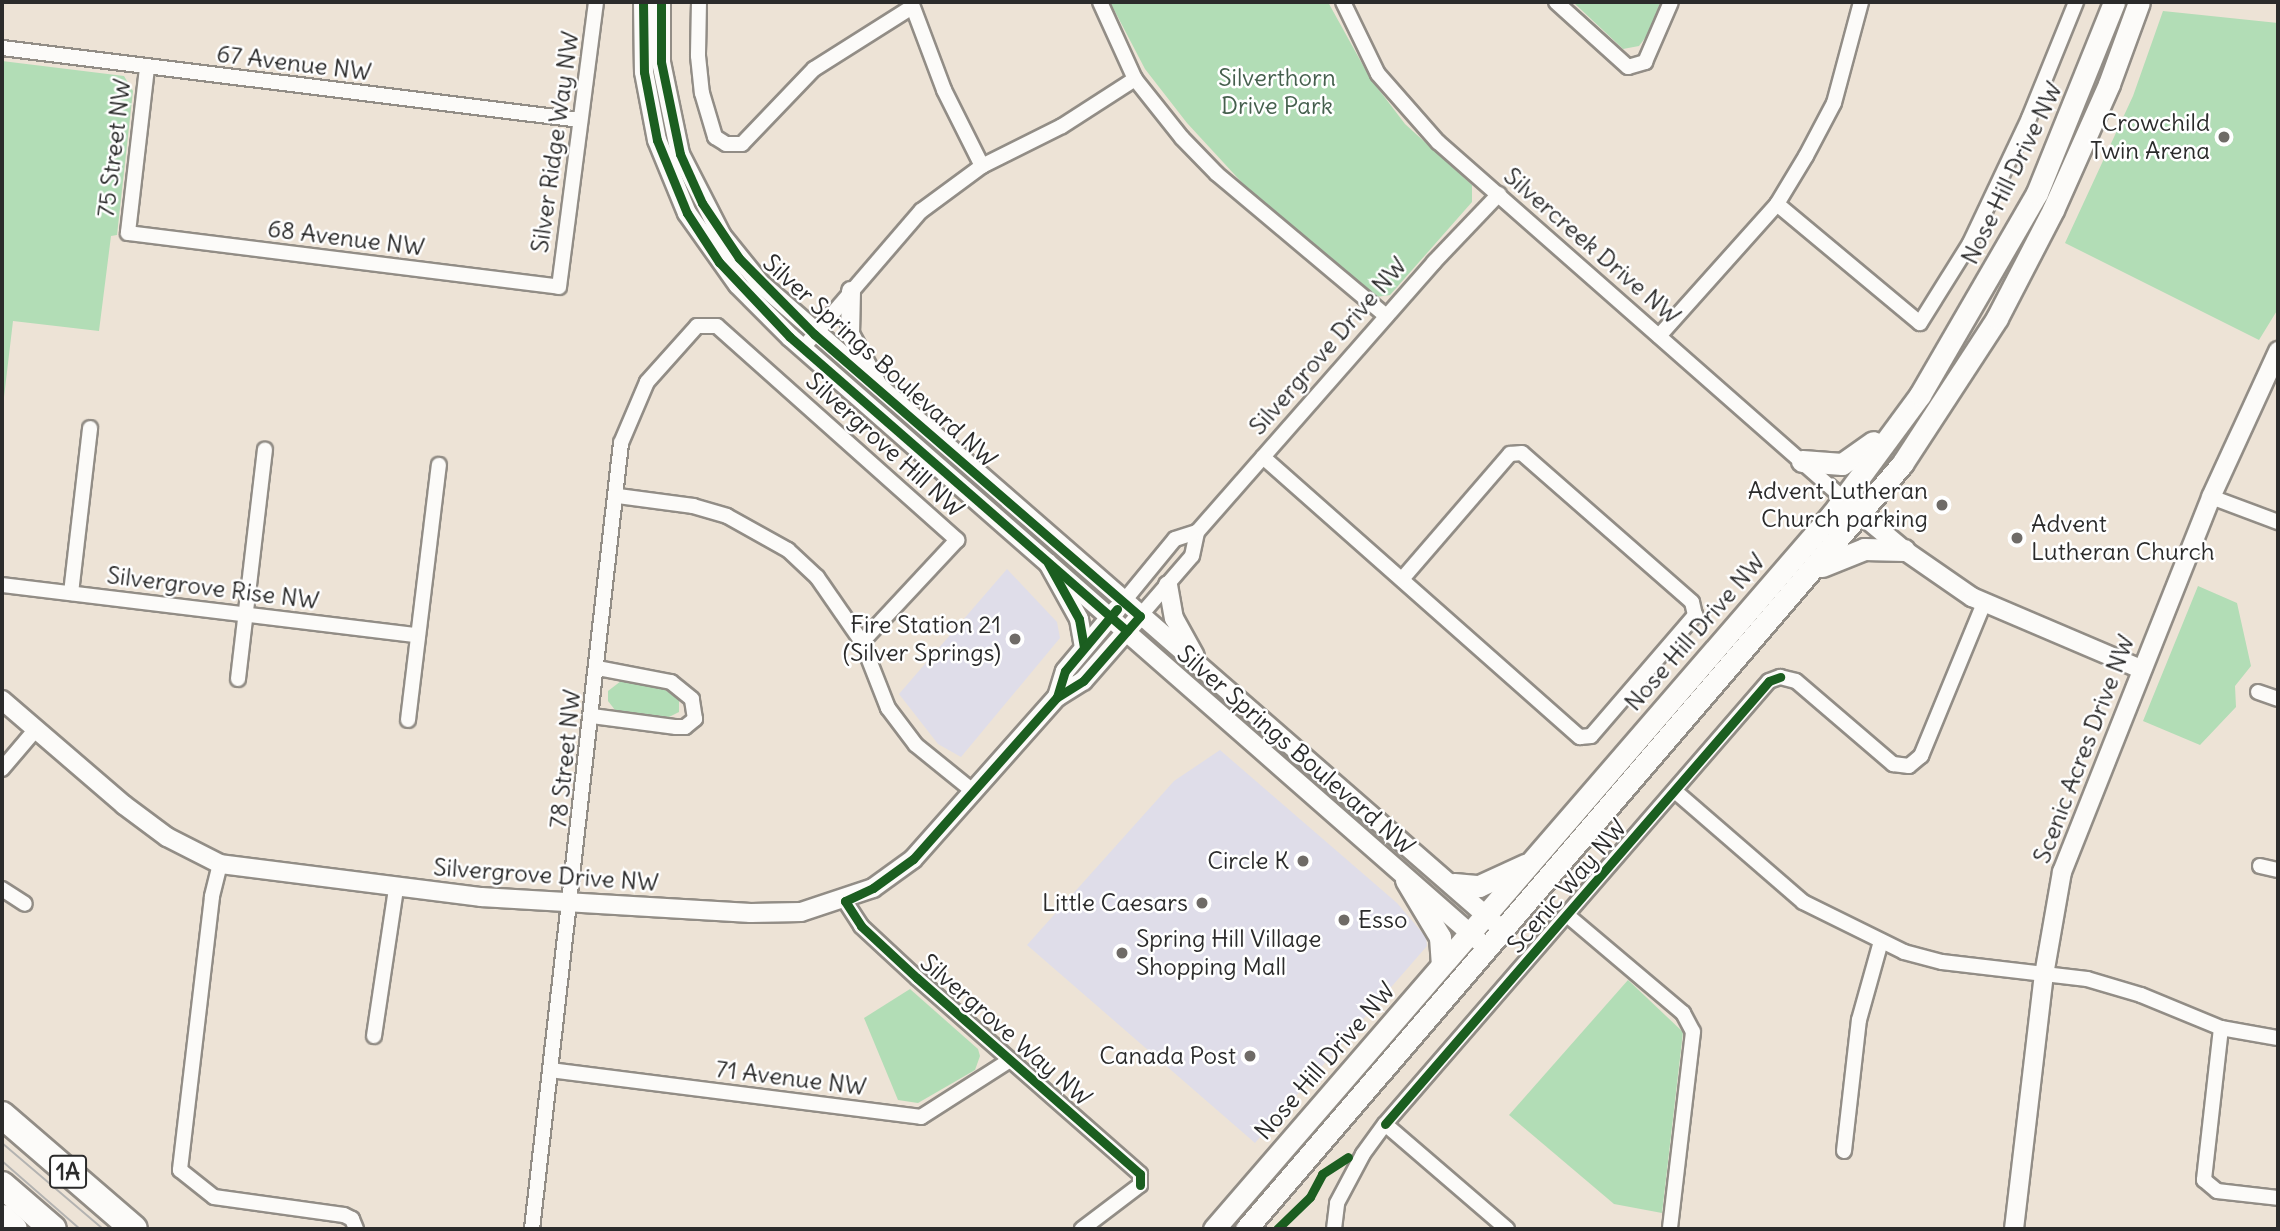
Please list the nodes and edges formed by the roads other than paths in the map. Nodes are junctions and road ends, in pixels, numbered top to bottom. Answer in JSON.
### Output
{"nodes":[{"id":1,"x":596,"y":2,"type":"edge"},
{"id":2,"x":643,"y":2,"type":"edge"},
{"id":3,"x":661,"y":2,"type":"edge"},
{"id":4,"x":699,"y":2,"type":"edge"},
{"id":5,"x":1100,"y":2,"type":"edge"},
{"id":6,"x":1343,"y":2,"type":"edge"},
{"id":7,"x":1556,"y":2,"type":"edge"},
{"id":8,"x":1671,"y":2,"type":"edge"},
{"id":9,"x":1861,"y":2,"type":"edge"},
{"id":10,"x":2076,"y":2,"type":"edge"},
{"id":11,"x":2113,"y":2,"type":"edge"},
{"id":12,"x":2139,"y":2,"type":"edge"},
{"id":13,"x":911,"y":5,"type":"edge"},
{"id":14,"x":2,"y":48,"type":"edge"},
{"id":15,"x":146,"y":68,"type":"junction"},
{"id":16,"x":1135,"y":79,"type":"junction"},
{"id":17,"x":580,"y":120,"type":"junction"},
{"id":18,"x":982,"y":166,"type":"junction"},
{"id":19,"x":1499,"y":194,"type":"junction"},
{"id":20,"x":1777,"y":204,"type":"junction"},
{"id":21,"x":128,"y":233,"type":"joint"},
{"id":22,"x":559,"y":288,"type":"joint"},
{"id":23,"x":851,"y":291,"type":"junction"},
{"id":24,"x":1386,"y":316,"type":"junction"},
{"id":25,"x":706,"y":323,"type":"joint"},
{"id":26,"x":1659,"y":336,"type":"junction"},
{"id":27,"x":808,"y":341,"type":"junction"},
{"id":28,"x":2278,"y":351,"type":"edge"},
{"id":29,"x":878,"y":387,"type":"junction"},
{"id":30,"x":1906,"y":413,"type":"junction"},
{"id":31,"x":90,"y":428,"type":"dead end"},
{"id":32,"x":265,"y":450,"type":"dead end"},
{"id":33,"x":1263,"y":457,"type":"junction"},
{"id":34,"x":1802,"y":461,"type":"junction"},
{"id":35,"x":439,"y":465,"type":"dead end"},
{"id":36,"x":618,"y":496,"type":"junction"},
{"id":37,"x":2211,"y":497,"type":"junction"},
{"id":38,"x":1844,"y":499,"type":"junction"},
{"id":39,"x":1862,"y":515,"type":"junction"},
{"id":40,"x":2278,"y":522,"type":"edge"},
{"id":41,"x":1197,"y":532,"type":"junction"},
{"id":42,"x":1904,"y":550,"type":"junction"},
{"id":43,"x":1046,"y":560,"type":"junction"},
{"id":44,"x":1805,"y":576,"type":"junction"},
{"id":45,"x":1402,"y":579,"type":"junction"},
{"id":46,"x":2,"y":585,"type":"edge"},
{"id":47,"x":1167,"y":585,"type":"junction"},
{"id":48,"x":71,"y":593,"type":"junction"},
{"id":49,"x":1124,"y":601,"type":"junction"},
{"id":50,"x":1984,"y":603,"type":"junction"},
{"id":51,"x":244,"y":615,"type":"junction"},
{"id":52,"x":1140,"y":616,"type":"junction"},
{"id":53,"x":1111,"y":617,"type":"junction"},
{"id":54,"x":1127,"y":631,"type":"junction"},
{"id":55,"x":418,"y":635,"type":"junction"},
{"id":56,"x":862,"y":642,"type":"junction"},
{"id":57,"x":1084,"y":647,"type":"junction"},
{"id":58,"x":1197,"y":663,"type":"junction"},
{"id":59,"x":598,"y":668,"type":"junction"},
{"id":60,"x":2141,"y":668,"type":"junction"},
{"id":61,"x":238,"y":679,"type":"dead end"},
{"id":62,"x":2258,"y":692,"type":"dead end"},
{"id":63,"x":1057,"y":697,"type":"junction"},
{"id":64,"x":2278,"y":699,"type":"edge"},
{"id":65,"x":2,"y":700,"type":"edge"},
{"id":66,"x":592,"y":716,"type":"junction"},
{"id":67,"x":408,"y":720,"type":"dead end"},
{"id":68,"x":36,"y":729,"type":"junction"},
{"id":69,"x":2,"y":769,"type":"edge"},
{"id":70,"x":1327,"y":774,"type":"junction"},
{"id":71,"x":1675,"y":791,"type":"junction"},
{"id":72,"x":974,"y":792,"type":"junction"},
{"id":73,"x":1307,"y":794,"type":"junction"},
{"id":74,"x":1533,"y":861,"type":"junction"},
{"id":75,"x":220,"y":864,"type":"junction"},
{"id":76,"x":2260,"y":866,"type":"dead end"},
{"id":77,"x":2278,"y":870,"type":"edge"},
{"id":78,"x":1406,"y":880,"type":"junction"},
{"id":79,"x":1454,"y":884,"type":"junction"},
{"id":80,"x":396,"y":888,"type":"junction"},
{"id":81,"x":2,"y":889,"type":"edge"},
{"id":82,"x":845,"y":901,"type":"junction"},
{"id":83,"x":571,"y":903,"type":"junction"},
{"id":84,"x":25,"y":904,"type":"dead end"},
{"id":85,"x":1488,"y":915,"type":"junction"},
{"id":86,"x":1567,"y":915,"type":"junction"},
{"id":87,"x":1505,"y":932,"type":"junction"},
{"id":88,"x":1471,"y":934,"type":"junction"},
{"id":89,"x":1881,"y":942,"type":"junction"},
{"id":90,"x":1488,"y":950,"type":"junction"},
{"id":91,"x":1442,"y":965,"type":"junction"},
{"id":92,"x":2044,"y":975,"type":"junction"},
{"id":93,"x":2221,"y":1028,"type":"junction"},
{"id":94,"x":374,"y":1037,"type":"dead end"},
{"id":95,"x":2278,"y":1038,"type":"edge"},
{"id":96,"x":1010,"y":1060,"type":"junction"},
{"id":97,"x":550,"y":1070,"type":"junction"},
{"id":98,"x":2,"y":1115,"type":"edge"},
{"id":99,"x":1385,"y":1124,"type":"junction"},
{"id":100,"x":1844,"y":1151,"type":"dead end"},
{"id":101,"x":2,"y":1185,"type":"edge"},
{"id":102,"x":2278,"y":1198,"type":"edge"},
{"id":103,"x":2,"y":1218,"type":"edge"},
{"id":104,"x":1251,"y":1226,"type":"edge"},
{"id":105,"x":14,"y":1229,"type":"edge"},
{"id":106,"x":53,"y":1229,"type":"edge"},
{"id":107,"x":134,"y":1229,"type":"edge"},
{"id":108,"x":356,"y":1229,"type":"edge"},
{"id":109,"x":533,"y":1229,"type":"edge"},
{"id":110,"x":1082,"y":1229,"type":"edge"},
{"id":111,"x":1214,"y":1229,"type":"edge"},
{"id":112,"x":1334,"y":1229,"type":"edge"},
{"id":113,"x":1507,"y":1229,"type":"edge"},
{"id":114,"x":1670,"y":1229,"type":"edge"},
{"id":115,"x":2014,"y":1229,"type":"edge"}],
"edges":[{"from":1,"to":17,"type":"street","name":"Silver Ridge Way NW"},
{"from":2,"to":27,"type":"street","name":"Silver Springs Boulevard NW"},
{"from":3,"to":27,"type":"street","name":"Silver Springs Boulevard NW"},
{"from":4,"to":13,"type":"street"},
{"from":5,"to":16,"type":"street"},
{"from":6,"to":19,"type":"street","name":"Silvercreek Drive NW"},
{"from":7,"to":8,"type":"street"},
{"from":9,"to":20,"type":"street"},
{"from":10,"to":20,"type":"street"},
{"from":11,"to":30,"type":"main road","name":"Nose Hill Drive NW"},
{"from":12,"to":39,"type":"main road","name":"Nose Hill Drive NW"},
{"from":13,"to":18,"type":"street"},
{"from":14,"to":15,"type":"street","name":"67 Avenue NW"},
{"from":15,"to":17,"type":"street","name":"67 Avenue NW"},
{"from":15,"to":21,"type":"street","name":"75 Street NW"},
{"from":16,"to":18,"type":"street"},
{"from":16,"to":24,"type":"street"},
{"from":17,"to":22,"type":"street","name":"Silver Ridge Way NW"},
{"from":18,"to":23,"type":"street"},
{"from":19,"to":24,"type":"street","name":"Silvergrove Drive NW"},
{"from":19,"to":26,"type":"street","name":"Silvercreek Drive NW"},
{"from":20,"to":26,"type":"street"},
{"from":21,"to":22,"type":"street","name":"68 Avenue NW"},
{"from":23,"to":27,"type":"street"},
{"from":23,"to":29,"type":"street"},
{"from":24,"to":33,"type":"street","name":"Silvergrove Drive NW"},
{"from":25,"to":36,"type":"street","name":"78 Street NW"},
{"from":25,"to":56,"type":"street","name":"Silvergrove Hill NW"},
{"from":26,"to":34,"type":"street","name":"Silvercreek Drive NW"},
{"from":27,"to":29,"type":"street","name":"Silver Springs Boulevard NW"},
{"from":27,"to":43,"type":"street","name":"Silver Springs Boulevard NW"},
{"from":28,"to":37,"type":"street","name":"Scenic Acres Drive NW"},
{"from":29,"to":49,"type":"street","name":"Silver Springs Boulevard NW"},
{"from":30,"to":34,"type":"main road"},
{"from":30,"to":38,"type":"main road","name":"Nose Hill Drive NW"},
{"from":31,"to":48,"type":"street"},
{"from":32,"to":51,"type":"street"},
{"from":33,"to":41,"type":"street","name":"Silvergrove Drive NW"},
{"from":33,"to":45,"type":"street"},
{"from":34,"to":38,"type":"street","name":"Silvercreek Drive NW"},
{"from":35,"to":55,"type":"street"},
{"from":36,"to":56,"type":"street"},
{"from":36,"to":59,"type":"street","name":"78 Street NW"},
{"from":37,"to":40,"type":"street"},
{"from":37,"to":60,"type":"street","name":"Scenic Acres Drive NW"},
{"from":38,"to":39,"type":"street"},
{"from":38,"to":74,"type":"main road","name":"Nose Hill Drive NW"},
{"from":39,"to":42,"type":"street"},
{"from":39,"to":44,"type":"main road","name":"Nose Hill Drive NW"},
{"from":41,"to":47,"type":"street","name":"Silvergrove Drive NW"},
{"from":41,"to":49,"type":"street","name":"Silvergrove Drive NW"},
{"from":42,"to":44,"type":"main road"},
{"from":42,"to":50,"type":"street"},
{"from":43,"to":53,"type":"street","name":"Silver Springs Boulevard NW"},
{"from":43,"to":57,"type":"street"},
{"from":44,"to":87,"type":"main road","name":"Nose Hill Drive NW"},
{"from":45,"to":45,"type":"street"},
{"from":46,"to":48,"type":"street","name":"Silvergrove Rise NW"},
{"from":47,"to":52,"type":"street","name":"Silvergrove Drive NW"},
{"from":47,"to":58,"type":"street"},
{"from":48,"to":51,"type":"street","name":"Silvergrove Rise NW"},
{"from":49,"to":52,"type":"street","name":"Silver Springs Boulevard NW"},
{"from":49,"to":53,"type":"street","name":"Silvergrove Drive NW"},
{"from":50,"to":60,"type":"street"},
{"from":50,"to":71,"type":"street","name":"Scenic Way NW"},
{"from":51,"to":55,"type":"street","name":"Silvergrove Rise NW"},
{"from":51,"to":61,"type":"street"},
{"from":52,"to":54,"type":"street","name":"Silvergrove Drive NW"},
{"from":52,"to":58,"type":"street","name":"Silver Springs Boulevard NW"},
{"from":53,"to":54,"type":"street","name":"Silver Springs Boulevard NW"},
{"from":53,"to":57,"type":"street","name":"Silvergrove Drive NW"},
{"from":54,"to":63,"type":"street","name":"Silvergrove Drive NW"},
{"from":54,"to":73,"type":"street","name":"Silver Springs Boulevard NW"},
{"from":55,"to":67,"type":"street"},
{"from":56,"to":72,"type":"street"},
{"from":57,"to":63,"type":"street","name":"Silvergrove Drive NW"},
{"from":58,"to":70,"type":"street","name":"Silver Springs Boulevard NW"},
{"from":59,"to":66,"type":"street","name":"78 Street NW"},
{"from":59,"to":66,"type":"street"},
{"from":60,"to":92,"type":"street","name":"Scenic Acres Drive NW"},
{"from":62,"to":64,"type":"street"},
{"from":63,"to":72,"type":"street","name":"Silvergrove Drive NW"},
{"from":65,"to":68,"type":"street","name":"Silvergrove Drive NW"},
{"from":66,"to":83,"type":"street","name":"78 Street NW"},
{"from":68,"to":69,"type":"street"},
{"from":68,"to":75,"type":"street","name":"Silvergrove Drive NW"},
{"from":70,"to":73,"type":"street"},
{"from":70,"to":79,"type":"street","name":"Silver Springs Boulevard NW"},
{"from":71,"to":86,"type":"street","name":"Scenic Way NW"},
{"from":71,"to":89,"type":"street"},
{"from":72,"to":82,"type":"street","name":"Silvergrove Drive NW"},
{"from":73,"to":78,"type":"street","name":"Silver Springs Boulevard NW"},
{"from":74,"to":79,"type":"main road"},
{"from":74,"to":85,"type":"main road","name":"Nose Hill Drive NW"},
{"from":75,"to":80,"type":"street","name":"Silvergrove Drive NW"},
{"from":75,"to":108,"type":"street"},
{"from":76,"to":77,"type":"street"},
{"from":78,"to":88,"type":"street","name":"Silver Springs Boulevard NW"},
{"from":78,"to":91,"type":"main road"},
{"from":79,"to":85,"type":"street","name":"Silver Springs Boulevard NW"},
{"from":80,"to":83,"type":"street","name":"Silvergrove Drive NW"},
{"from":80,"to":94,"type":"street"},
{"from":81,"to":84,"type":"street"},
{"from":82,"to":83,"type":"street","name":"Silvergrove Drive NW"},
{"from":82,"to":96,"type":"street","name":"Silvergrove Way NW"},
{"from":83,"to":97,"type":"street","name":"78 Street NW"},
{"from":85,"to":87,"type":"street","name":"Silver Springs Boulevard NW"},
{"from":85,"to":88,"type":"main road","name":"Nose Hill Drive NW"},
{"from":86,"to":99,"type":"street","name":"Scenic Way NW"},
{"from":86,"to":114,"type":"street"},
{"from":87,"to":90,"type":"main road","name":"Nose Hill Drive NW"},
{"from":88,"to":90,"type":"street","name":"Silver Springs Boulevard NW"},
{"from":88,"to":91,"type":"main road","name":"Nose Hill Drive NW"},
{"from":89,"to":92,"type":"street"},
{"from":89,"to":100,"type":"street"},
{"from":90,"to":104,"type":"main road","name":"Nose Hill Drive NW"},
{"from":91,"to":111,"type":"main road","name":"Nose Hill Drive NW"},
{"from":92,"to":93,"type":"street"},
{"from":92,"to":115,"type":"street","name":"Scenic Acres Drive NW"},
{"from":93,"to":95,"type":"street"},
{"from":93,"to":102,"type":"street"},
{"from":96,"to":97,"type":"street","name":"71 Avenue NW"},
{"from":96,"to":110,"type":"street","name":"Silvergrove Way NW"},
{"from":97,"to":109,"type":"street","name":"78 Street NW"},
{"from":98,"to":107,"type":"highway","number":"1A"},
{"from":99,"to":112,"type":"street","name":"Scenic Way NW"},
{"from":99,"to":113,"type":"street"},
{"from":101,"to":106,"type":"highway","number":"1A"},
{"from":103,"to":105,"type":"highway"}]}
